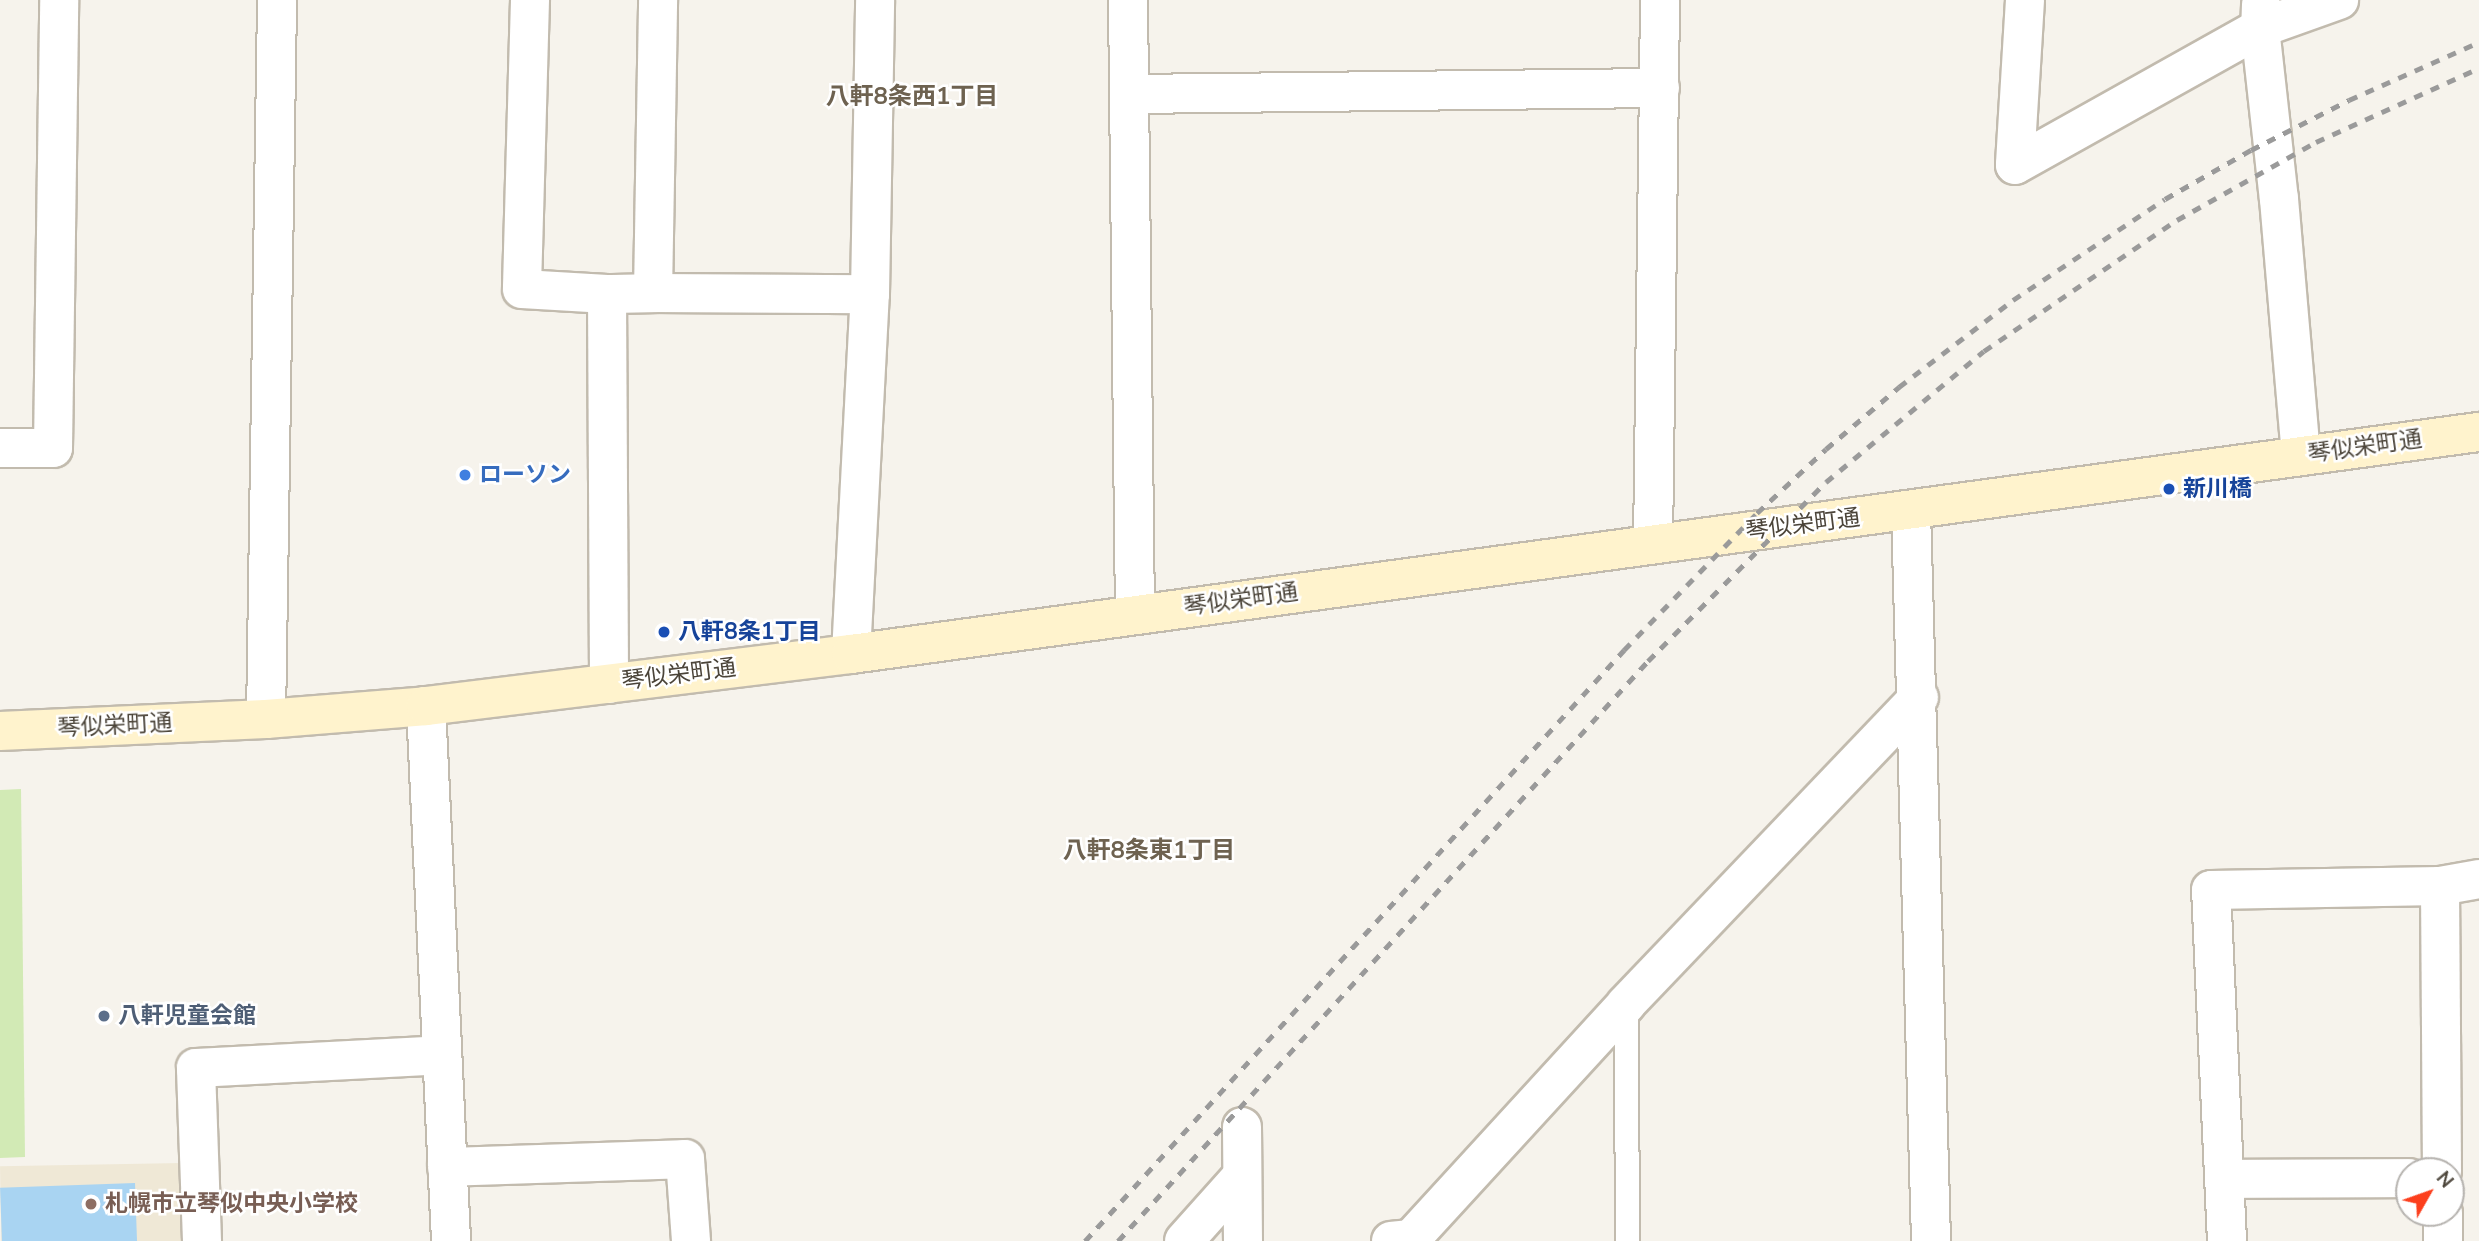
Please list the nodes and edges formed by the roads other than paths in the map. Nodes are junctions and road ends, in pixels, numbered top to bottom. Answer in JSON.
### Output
{"nodes":[{"id":1,"x":59,"y":0,"type":"edge"},
{"id":2,"x":277,"y":0,"type":"edge"},
{"id":3,"x":530,"y":0,"type":"edge"},
{"id":4,"x":659,"y":0,"type":"edge"},
{"id":5,"x":875,"y":0,"type":"edge"},
{"id":6,"x":1128,"y":0,"type":"edge"},
{"id":7,"x":1660,"y":0,"type":"edge"},
{"id":8,"x":2025,"y":0,"type":"edge"},
{"id":9,"x":2339,"y":0,"type":"edge"},
{"id":10,"x":2260,"y":14,"type":"edge"},
{"id":11,"x":1660,"y":88,"type":"junction"},
{"id":12,"x":1130,"y":94,"type":"junction"},
{"id":13,"x":653,"y":293,"type":"junction"},
{"id":14,"x":607,"y":294,"type":"junction"},
{"id":15,"x":870,"y":294,"type":"junction"},
{"id":16,"x":2479,"y":432,"type":"edge"},
{"id":17,"x":0,"y":448,"type":"edge"},
{"id":18,"x":2301,"y":456,"type":"junction"},
{"id":19,"x":1911,"y":511,"type":"junction"},
{"id":20,"x":1653,"y":544,"type":"junction"},
{"id":21,"x":1135,"y":614,"type":"junction"},
{"id":22,"x":851,"y":654,"type":"junction"},
{"id":23,"x":609,"y":684,"type":"junction"},
{"id":24,"x":1919,"y":697,"type":"junction"},
{"id":25,"x":426,"y":706,"type":"junction"},
{"id":26,"x":266,"y":719,"type":"junction"},
{"id":27,"x":0,"y":731,"type":"edge"},
{"id":28,"x":2479,"y":879,"type":"edge"},
{"id":29,"x":2440,"y":886,"type":"junction"},
{"id":30,"x":1626,"y":1004,"type":"junction"},
{"id":31,"x":441,"y":1055,"type":"junction"},
{"id":32,"x":1242,"y":1127,"type":"dead end"},
{"id":33,"x":2442,"y":1157,"type":"edge"},
{"id":34,"x":447,"y":1167,"type":"junction"},
{"id":35,"x":1241,"y":1177,"type":"junction"},
{"id":36,"x":2395,"y":1178,"type":"edge"},
{"id":37,"x":2225,"y":1179,"type":"junction"},
{"id":38,"x":202,"y":1241,"type":"edge"},
{"id":39,"x":451,"y":1241,"type":"edge"},
{"id":40,"x":691,"y":1241,"type":"edge"},
{"id":41,"x":1184,"y":1241,"type":"edge"},
{"id":42,"x":1243,"y":1241,"type":"edge"},
{"id":43,"x":1391,"y":1241,"type":"edge"},
{"id":44,"x":1627,"y":1241,"type":"edge"},
{"id":45,"x":1931,"y":1241,"type":"edge"},
{"id":46,"x":2227,"y":1241,"type":"edge"}],
"edges":[{"from":1,"to":17,"type":"street"},
{"from":2,"to":26,"type":"street"},
{"from":3,"to":14,"type":"street"},
{"from":4,"to":13,"type":"street"},
{"from":5,"to":15,"type":"street"},
{"from":6,"to":12,"type":"street"},
{"from":7,"to":11,"type":"street"},
{"from":8,"to":10,"type":"street"},
{"from":9,"to":10,"type":"street"},
{"from":10,"to":18,"type":"street"},
{"from":11,"to":12,"type":"street"},
{"from":11,"to":20,"type":"street"},
{"from":12,"to":21,"type":"street"},
{"from":13,"to":14,"type":"street"},
{"from":13,"to":15,"type":"street"},
{"from":14,"to":23,"type":"street"},
{"from":15,"to":22,"type":"street"},
{"from":16,"to":18,"type":"main road","name":"琴似栄町通"},
{"from":18,"to":19,"type":"main road","name":"琴似栄町通"},
{"from":19,"to":20,"type":"main road","name":"琴似栄町通"},
{"from":19,"to":24,"type":"street"},
{"from":20,"to":21,"type":"main road","name":"琴似栄町通"},
{"from":21,"to":22,"type":"main road","name":"琴似栄町通"},
{"from":22,"to":23,"type":"main road","name":"琴似栄町通"},
{"from":23,"to":25,"type":"main road","name":"琴似栄町通"},
{"from":24,"to":30,"type":"street"},
{"from":24,"to":45,"type":"street"},
{"from":25,"to":26,"type":"main road","name":"琴似栄町通"},
{"from":25,"to":31,"type":"street"},
{"from":26,"to":27,"type":"main road","name":"琴似栄町通"},
{"from":28,"to":29,"type":"street"},
{"from":29,"to":33,"type":"street"},
{"from":29,"to":37,"type":"street"},
{"from":30,"to":43,"type":"street"},
{"from":30,"to":44,"type":"lane"},
{"from":31,"to":34,"type":"street"},
{"from":31,"to":38,"type":"street"},
{"from":32,"to":35,"type":"street"},
{"from":34,"to":39,"type":"street"},
{"from":34,"to":40,"type":"street"},
{"from":35,"to":41,"type":"street"},
{"from":35,"to":42,"type":"street"},
{"from":36,"to":37,"type":"street"},
{"from":37,"to":46,"type":"street"}]}
